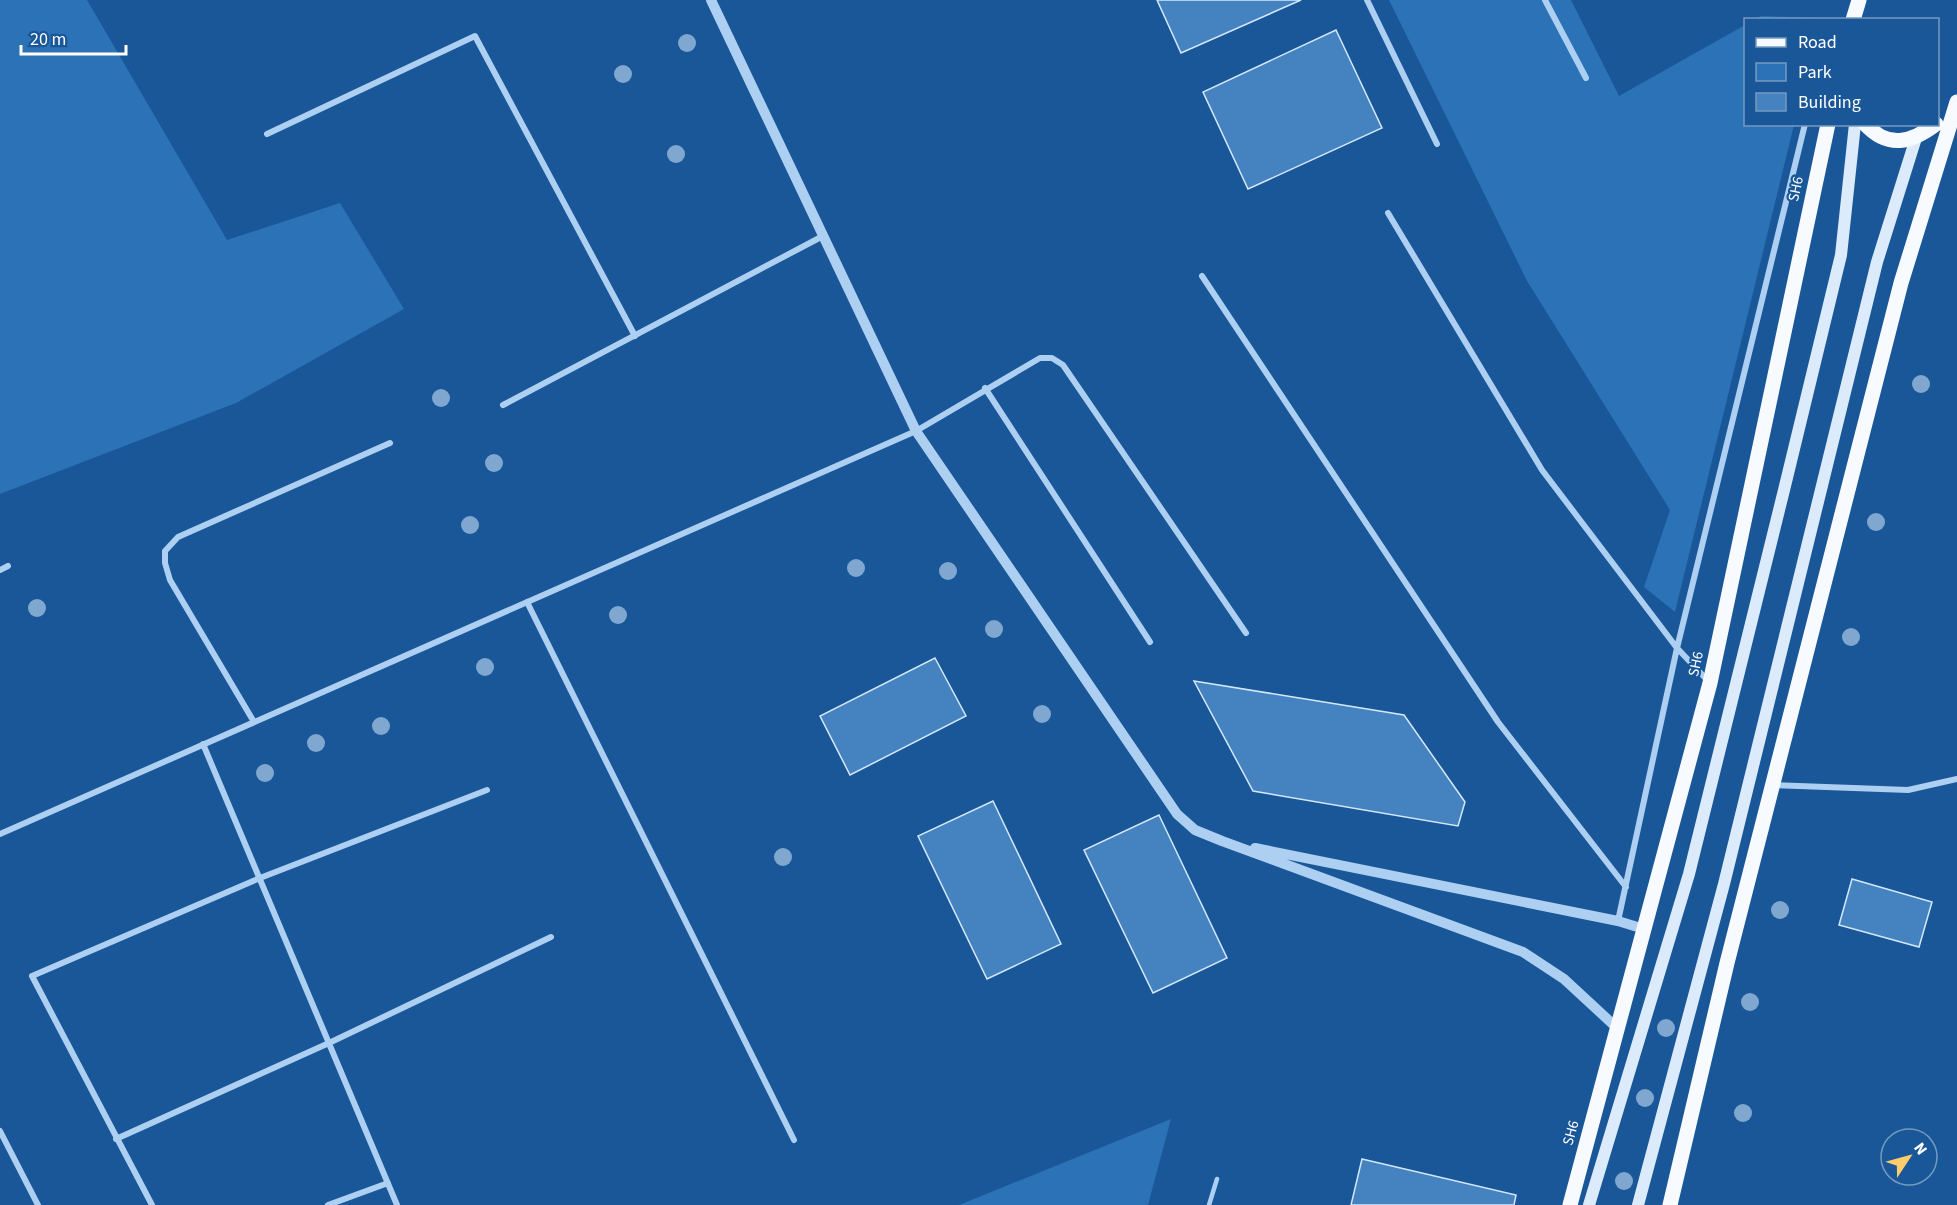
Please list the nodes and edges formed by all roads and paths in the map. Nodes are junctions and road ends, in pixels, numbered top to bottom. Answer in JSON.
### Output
{"nodes":[{"id":1,"x":711,"y":0,"type":"edge"},
{"id":2,"x":1367,"y":0,"type":"edge"},
{"id":3,"x":1545,"y":0,"type":"edge"},
{"id":4,"x":1859,"y":0,"type":"edge"},
{"id":5,"x":1854,"y":18,"type":"edge"},
{"id":6,"x":1586,"y":78,"type":"dead end"},
{"id":7,"x":1957,"y":103,"type":"edge"},
{"id":8,"x":1939,"y":122,"type":"edge"},
{"id":9,"x":1805,"y":126,"type":"edge"},
{"id":10,"x":1828,"y":126,"type":"edge"},
{"id":11,"x":1855,"y":126,"type":"edge"},
{"id":12,"x":1867,"y":126,"type":"edge"},
{"id":13,"x":1934,"y":126,"type":"edge"},
{"id":14,"x":267,"y":135,"type":"dead end"},
{"id":15,"x":1916,"y":138,"type":"junction"},
{"id":16,"x":1437,"y":144,"type":"dead end"},
{"id":17,"x":1388,"y":213,"type":"dead end"},
{"id":18,"x":823,"y":236,"type":"junction"},
{"id":19,"x":1202,"y":276,"type":"dead end"},
{"id":20,"x":635,"y":336,"type":"junction"},
{"id":21,"x":985,"y":388,"type":"junction"},
{"id":22,"x":503,"y":405,"type":"dead end"},
{"id":23,"x":916,"y":431,"type":"junction"},
{"id":24,"x":390,"y":443,"type":"dead end"},
{"id":25,"x":8,"y":566,"type":"dead end"},
{"id":26,"x":0,"y":570,"type":"edge"},
{"id":27,"x":527,"y":602,"type":"junction"},
{"id":28,"x":1246,"y":633,"type":"dead end"},
{"id":29,"x":1150,"y":642,"type":"dead end"},
{"id":30,"x":1677,"y":648,"type":"junction"},
{"id":31,"x":1710,"y":683,"type":"junction"},
{"id":32,"x":254,"y":722,"type":"junction"},
{"id":33,"x":203,"y":744,"type":"junction"},
{"id":34,"x":1957,"y":779,"type":"edge"},
{"id":35,"x":1773,"y":785,"type":"junction"},
{"id":36,"x":487,"y":790,"type":"dead end"},
{"id":37,"x":0,"y":834,"type":"edge"},
{"id":38,"x":1222,"y":841,"type":"junction"},
{"id":39,"x":260,"y":878,"type":"junction"},
{"id":40,"x":1626,"y":887,"type":"junction"},
{"id":41,"x":1618,"y":921,"type":"junction"},
{"id":42,"x":1644,"y":928,"type":"junction"},
{"id":43,"x":551,"y":937,"type":"dead end"},
{"id":44,"x":1617,"y":1028,"type":"junction"},
{"id":45,"x":329,"y":1043,"type":"junction"},
{"id":46,"x":0,"y":1131,"type":"edge"},
{"id":47,"x":116,"y":1139,"type":"junction"},
{"id":48,"x":794,"y":1140,"type":"dead end"},
{"id":49,"x":1217,"y":1179,"type":"dead end"},
{"id":50,"x":388,"y":1183,"type":"junction"},
{"id":51,"x":38,"y":1205,"type":"edge"},
{"id":52,"x":152,"y":1205,"type":"edge"},
{"id":53,"x":328,"y":1205,"type":"edge"},
{"id":54,"x":397,"y":1205,"type":"edge"},
{"id":55,"x":1209,"y":1205,"type":"edge"},
{"id":56,"x":1570,"y":1205,"type":"edge"},
{"id":57,"x":1589,"y":1205,"type":"edge"},
{"id":58,"x":1638,"y":1205,"type":"edge"},
{"id":59,"x":1670,"y":1205,"type":"edge"}],
"edges":[{"from":1,"to":18,"type":"street"},
{"from":2,"to":16,"type":"street"},
{"from":3,"to":6,"type":"street"},
{"from":4,"to":5,"type":"main road"},
{"from":7,"to":8,"type":"main road"},
{"from":7,"to":35,"type":"main road"},
{"from":9,"to":30,"type":"street"},
{"from":10,"to":31,"type":"main road","name":"SH6"},
{"from":11,"to":57,"type":"main road"},
{"from":12,"to":15,"type":"main road"},
{"from":13,"to":15,"type":"main road"},
{"from":14,"to":20,"type":"street"},
{"from":15,"to":58,"type":"main road"},
{"from":17,"to":30,"type":"street"},
{"from":18,"to":20,"type":"street"},
{"from":18,"to":23,"type":"street"},
{"from":19,"to":40,"type":"street"},
{"from":20,"to":22,"type":"street"},
{"from":21,"to":23,"type":"street"},
{"from":21,"to":28,"type":"street"},
{"from":21,"to":29,"type":"street"},
{"from":23,"to":27,"type":"street"},
{"from":23,"to":38,"type":"street"},
{"from":24,"to":32,"type":"street"},
{"from":25,"to":26,"type":"street"},
{"from":27,"to":32,"type":"street"},
{"from":27,"to":48,"type":"street"},
{"from":30,"to":31,"type":"street"},
{"from":30,"to":40,"type":"street"},
{"from":31,"to":42,"type":"main road","name":"SH6"},
{"from":32,"to":33,"type":"street"},
{"from":33,"to":37,"type":"street"},
{"from":33,"to":39,"type":"street"},
{"from":34,"to":35,"type":"street"},
{"from":35,"to":59,"type":"main road"},
{"from":36,"to":39,"type":"street"},
{"from":38,"to":41,"type":"street"},
{"from":38,"to":44,"type":"street"},
{"from":39,"to":45,"type":"street"},
{"from":39,"to":47,"type":"street"},
{"from":40,"to":41,"type":"street"},
{"from":41,"to":42,"type":"street"},
{"from":42,"to":44,"type":"main road","name":"SH6"},
{"from":43,"to":45,"type":"street"},
{"from":44,"to":56,"type":"main road","name":"SH6"},
{"from":45,"to":47,"type":"street"},
{"from":45,"to":50,"type":"street"},
{"from":46,"to":51,"type":"street"},
{"from":47,"to":52,"type":"street"},
{"from":49,"to":55,"type":"lane"},
{"from":50,"to":53,"type":"street"},
{"from":50,"to":54,"type":"street"}]}
